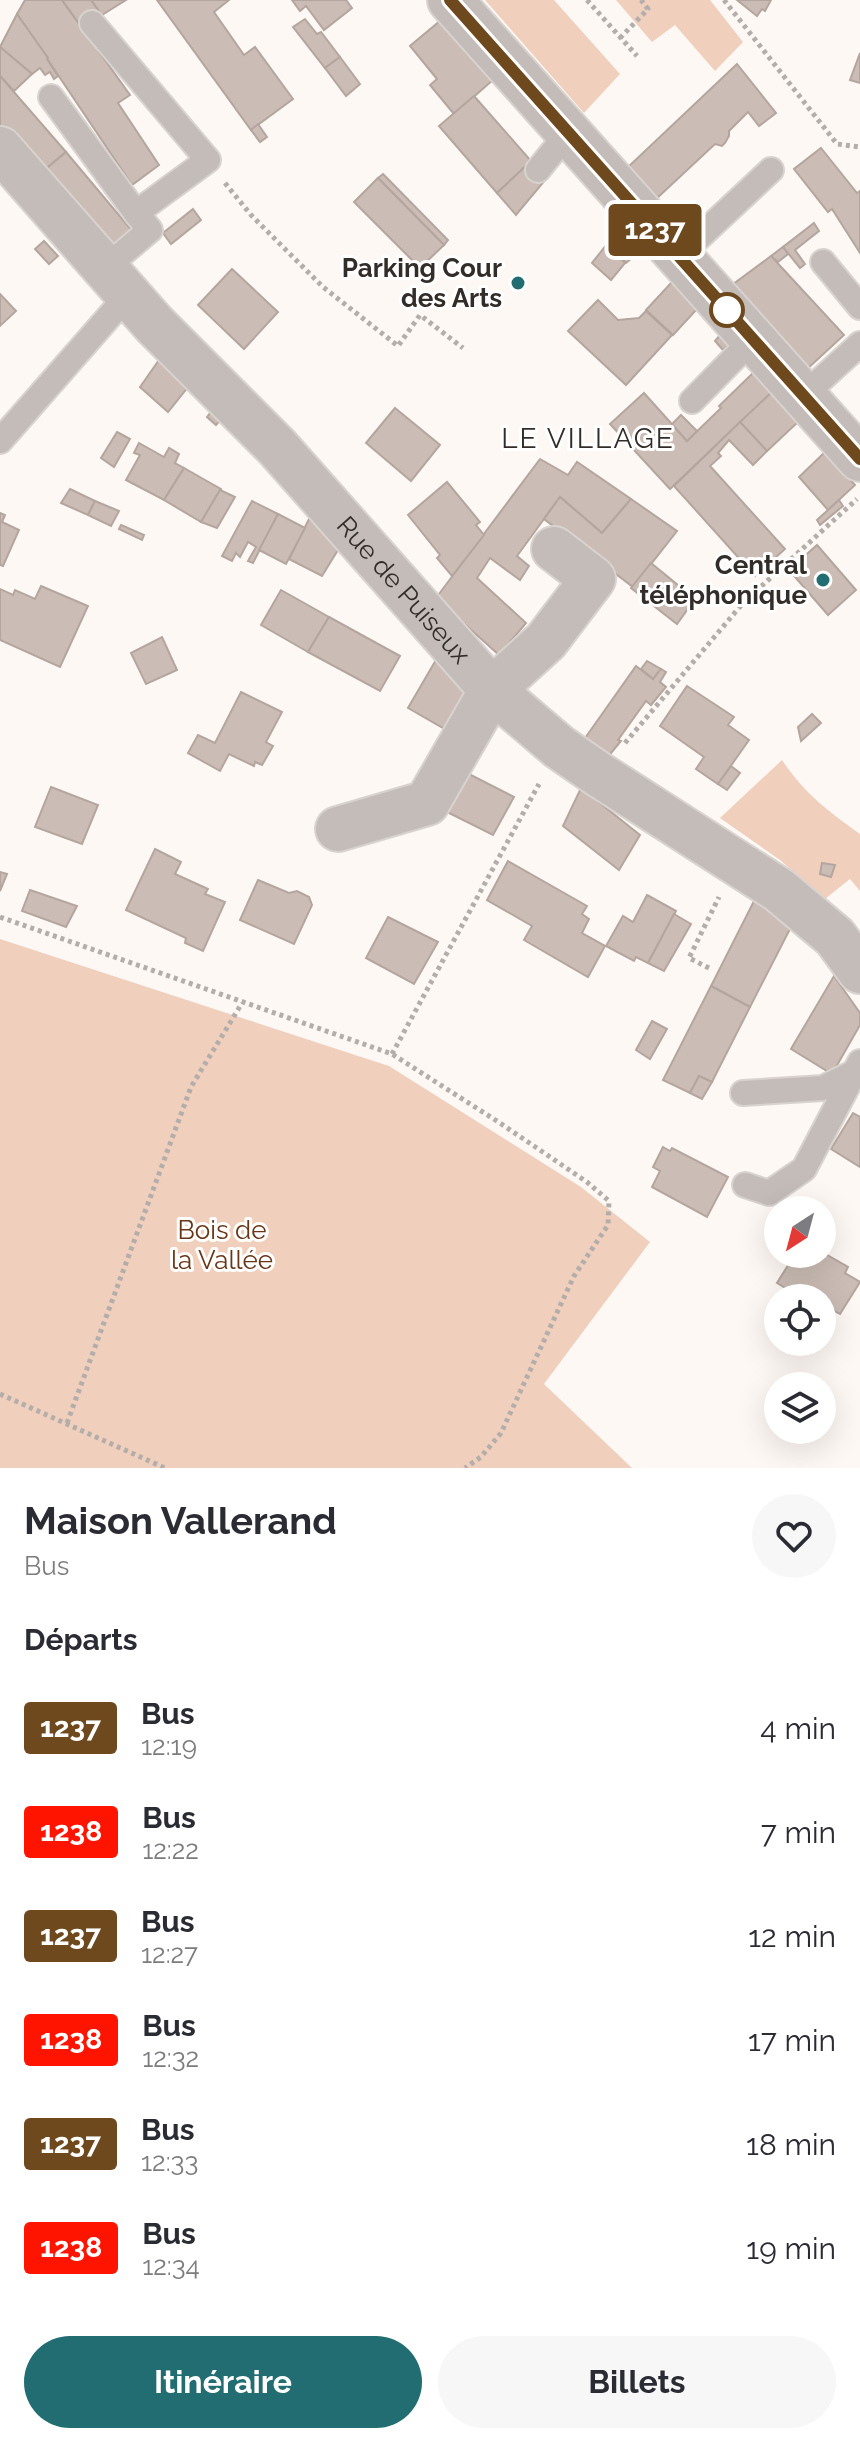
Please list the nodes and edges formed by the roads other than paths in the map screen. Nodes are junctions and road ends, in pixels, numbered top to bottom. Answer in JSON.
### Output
{"nodes":[{"id":1,"x":450,"y":0,"type":"edge"},
{"id":2,"x":92,"y":23,"type":"dead end"},
{"id":3,"x":51,"y":97,"type":"dead end"},
{"id":4,"x":593,"y":146,"type":"junction"},
{"id":5,"x":0,"y":149,"type":"edge"},
{"id":6,"x":538,"y":170,"type":"dead end"},
{"id":7,"x":771,"y":170,"type":"dead end"},
{"id":8,"x":136,"y":213,"type":"junction"},
{"id":9,"x":679,"y":256,"type":"junction"},
{"id":10,"x":823,"y":262,"type":"dead end"},
{"id":11,"x":116,"y":282,"type":"junction"},
{"id":12,"x":860,"y":307,"type":"edge"},
{"id":13,"x":753,"y":339,"type":"junction"},
{"id":14,"x":860,"y":344,"type":"edge"},
{"id":15,"x":803,"y":396,"type":"junction"},
{"id":16,"x":692,"y":401,"type":"dead end"},
{"id":17,"x":0,"y":441,"type":"edge"},
{"id":18,"x":860,"y":459,"type":"edge"},
{"id":19,"x":554,"y":549,"type":"dead end"},
{"id":20,"x":492,"y":690,"type":"junction"},
{"id":21,"x":338,"y":829,"type":"dead end"},
{"id":22,"x":860,"y":971,"type":"edge"},
{"id":23,"x":857,"y":1067,"type":"edge"},
{"id":24,"x":743,"y":1093,"type":"dead end"},
{"id":25,"x":745,"y":1185,"type":"dead end"}],
"edges":[{"from":1,"to":4,"type":"street"},
{"from":2,"to":8,"type":"lane"},
{"from":3,"to":8,"type":"lane"},
{"from":4,"to":6,"type":"lane"},
{"from":4,"to":9,"type":"street"},
{"from":5,"to":11,"type":"street","name":"Rue de Puiseux"},
{"from":7,"to":9,"type":"lane"},
{"from":8,"to":11,"type":"lane"},
{"from":9,"to":13,"type":"street"},
{"from":10,"to":12,"type":"lane"},
{"from":11,"to":17,"type":"lane"},
{"from":11,"to":20,"type":"street","name":"Rue de Puiseux"},
{"from":13,"to":15,"type":"street"},
{"from":13,"to":16,"type":"lane"},
{"from":14,"to":15,"type":"lane"},
{"from":15,"to":18,"type":"street"},
{"from":19,"to":20,"type":"street"},
{"from":20,"to":21,"type":"street"},
{"from":20,"to":22,"type":"street","name":"Rue de Puiseux"},
{"from":23,"to":24,"type":"lane"},
{"from":23,"to":25,"type":"lane"}]}
